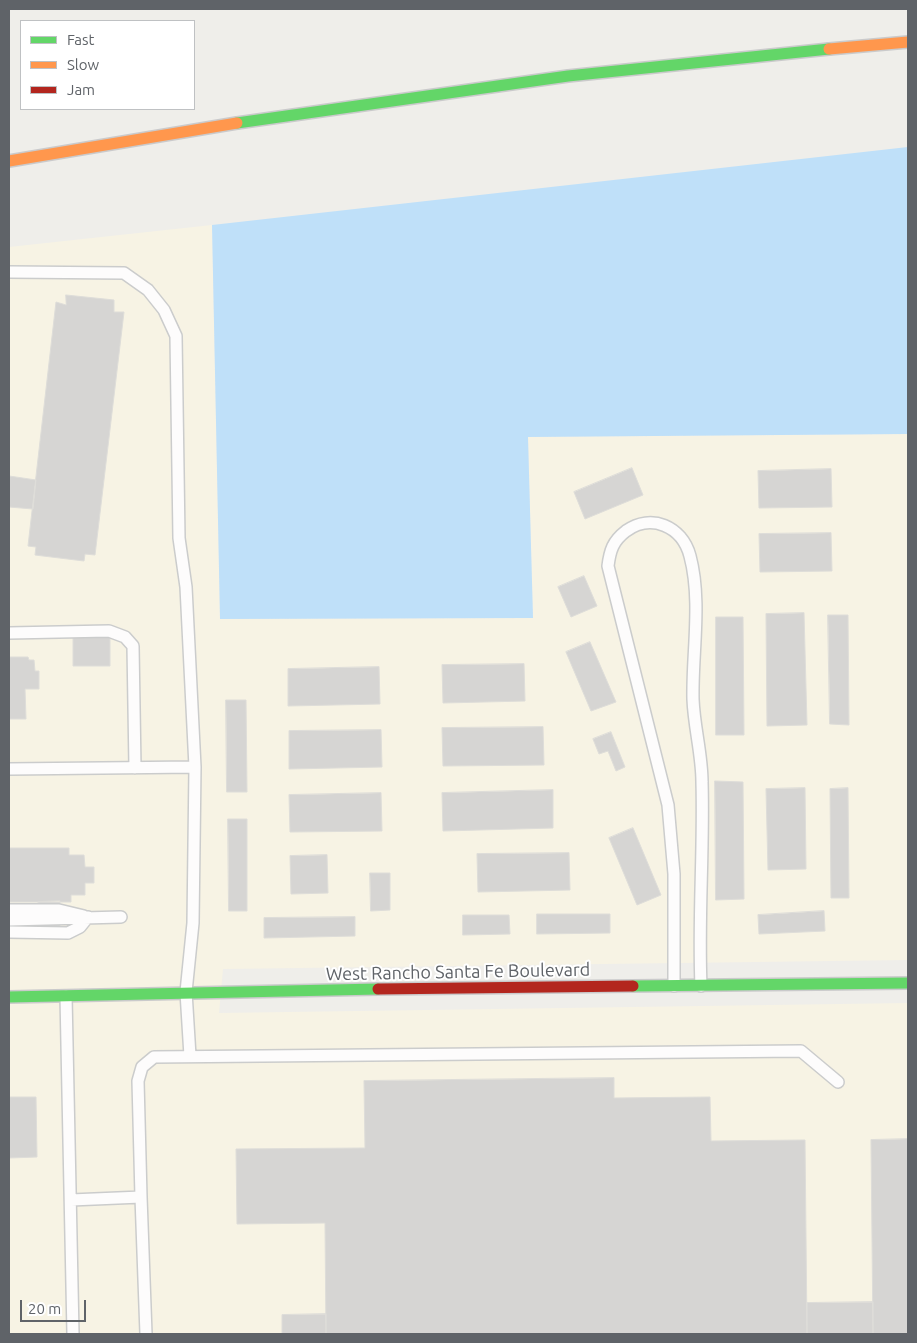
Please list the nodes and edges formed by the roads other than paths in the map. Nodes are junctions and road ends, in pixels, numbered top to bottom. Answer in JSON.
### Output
{"nodes":[{"id":1,"x":908,"y":42,"type":"edge"},
{"id":2,"x":9,"y":161,"type":"edge"},
{"id":3,"x":9,"y":272,"type":"edge"},
{"id":4,"x":9,"y":633,"type":"edge"},
{"id":5,"x":195,"y":767,"type":"junction"},
{"id":6,"x":135,"y":768,"type":"junction"},
{"id":7,"x":9,"y":769,"type":"edge"},
{"id":8,"x":9,"y":910,"type":"edge"},
{"id":9,"x":121,"y":917,"type":"dead end"},
{"id":10,"x":88,"y":918,"type":"junction"},
{"id":11,"x":9,"y":920,"type":"edge"},
{"id":12,"x":9,"y":932,"type":"edge"},
{"id":13,"x":908,"y":983,"type":"edge"},
{"id":14,"x":674,"y":986,"type":"junction"},
{"id":15,"x":701,"y":986,"type":"junction"},
{"id":16,"x":186,"y":992,"type":"junction"},
{"id":17,"x":66,"y":996,"type":"junction"},
{"id":18,"x":9,"y":997,"type":"edge"},
{"id":19,"x":190,"y":1056,"type":"junction"},
{"id":20,"x":838,"y":1082,"type":"dead end"},
{"id":21,"x":141,"y":1197,"type":"junction"},
{"id":22,"x":71,"y":1200,"type":"junction"},
{"id":23,"x":73,"y":1334,"type":"edge"},
{"id":24,"x":146,"y":1334,"type":"edge"}],
"edges":[{"from":1,"to":2,"type":"main road"},
{"from":3,"to":5,"type":"lane"},
{"from":4,"to":6,"type":"lane"},
{"from":5,"to":6,"type":"lane"},
{"from":5,"to":16,"type":"lane"},
{"from":6,"to":7,"type":"lane"},
{"from":8,"to":10,"type":"lane"},
{"from":9,"to":10,"type":"lane"},
{"from":10,"to":11,"type":"lane"},
{"from":10,"to":12,"type":"lane"},
{"from":13,"to":15,"type":"main road","name":"West Rancho Santa Fe Boulevard"},
{"from":14,"to":15,"type":"main road","name":"West Rancho Santa Fe Boulevard"},
{"from":14,"to":15,"type":"lane"},
{"from":14,"to":16,"type":"main road","name":"West Rancho Santa Fe Boulevard"},
{"from":16,"to":17,"type":"main road","name":"West Rancho Santa Fe Boulevard"},
{"from":16,"to":19,"type":"lane"},
{"from":17,"to":18,"type":"main road","name":"West Rancho Santa Fe Boulevard"},
{"from":17,"to":22,"type":"lane"},
{"from":19,"to":20,"type":"lane"},
{"from":19,"to":21,"type":"lane"},
{"from":21,"to":22,"type":"lane"},
{"from":21,"to":24,"type":"lane"},
{"from":22,"to":23,"type":"lane"}]}
